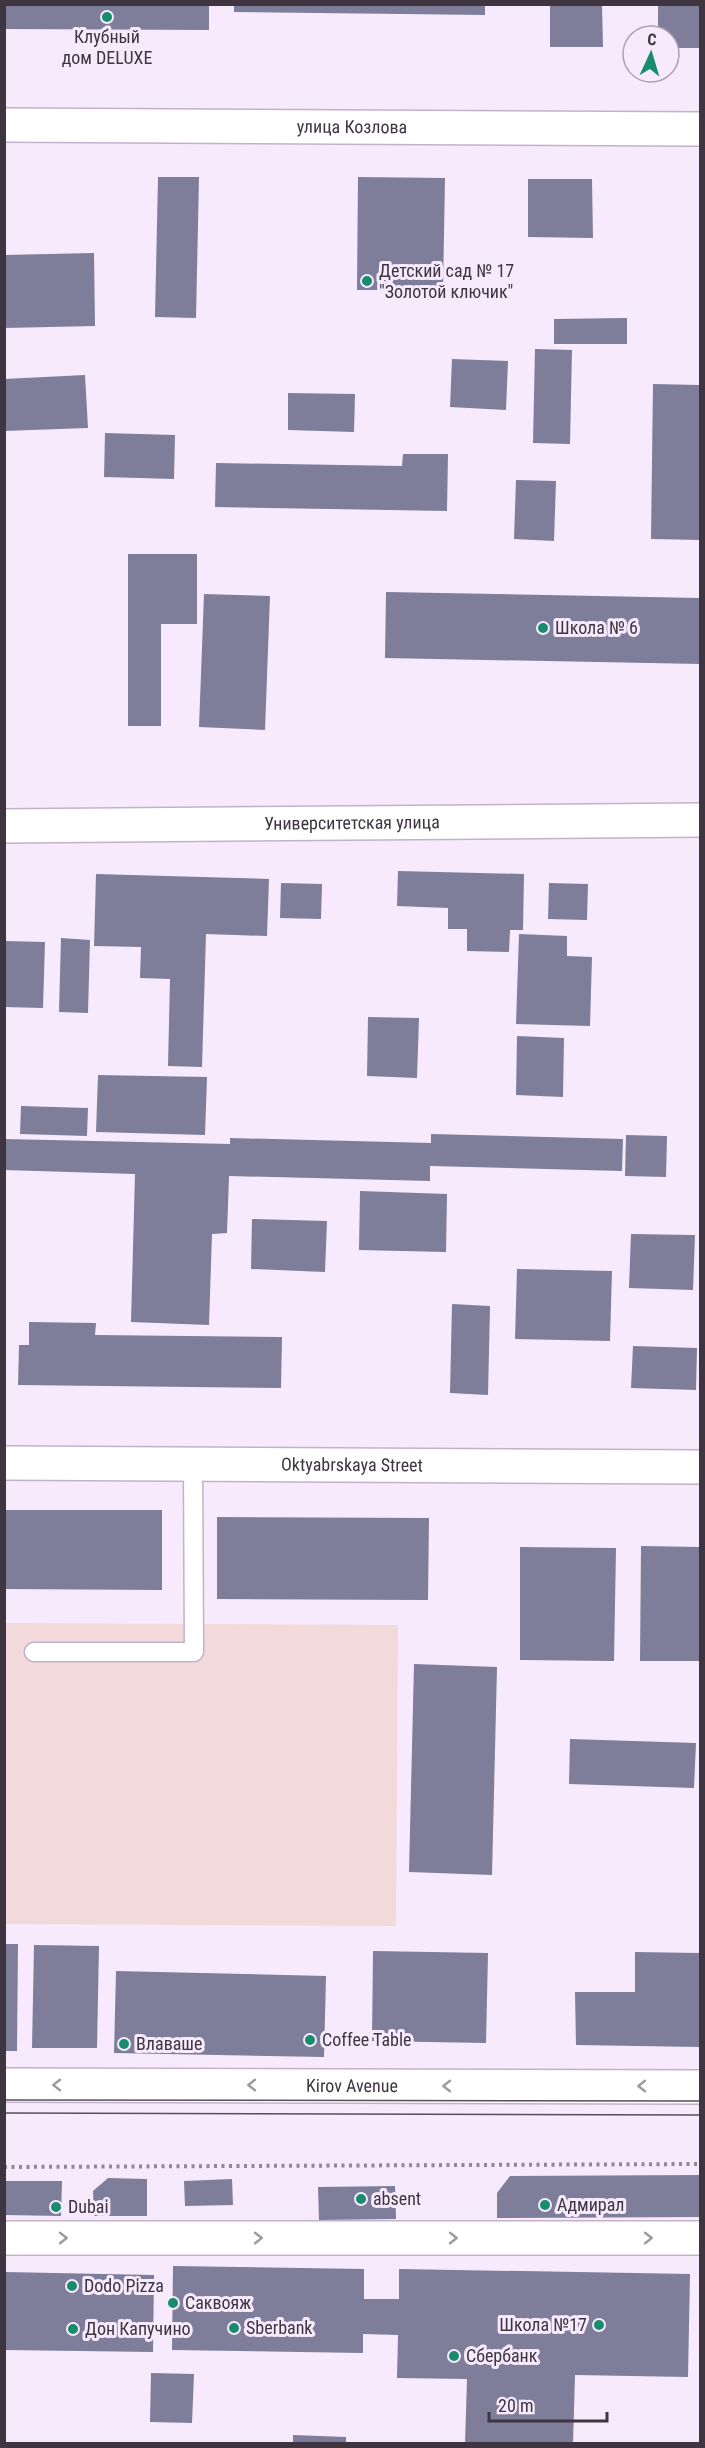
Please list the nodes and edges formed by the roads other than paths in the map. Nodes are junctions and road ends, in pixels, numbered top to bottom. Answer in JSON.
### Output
{"nodes":[{"id":1,"x":4,"y":124,"type":"edge"},
{"id":2,"x":700,"y":129,"type":"edge"},
{"id":3,"x":700,"y":820,"type":"edge"},
{"id":4,"x":4,"y":826,"type":"edge"},
{"id":5,"x":4,"y":1463,"type":"edge"},
{"id":6,"x":192,"y":1464,"type":"junction"},
{"id":7,"x":700,"y":1467,"type":"edge"},
{"id":8,"x":34,"y":1652,"type":"dead end"},
{"id":9,"x":4,"y":2085,"type":"edge"},
{"id":10,"x":700,"y":2086,"type":"edge"},
{"id":11,"x":4,"y":2238,"type":"edge"},
{"id":12,"x":700,"y":2238,"type":"edge"}],
"edges":[{"from":1,"to":2,"type":"street","name":"улица Козлова"},
{"from":3,"to":4,"type":"street","name":"Университетская улица"},
{"from":5,"to":6,"type":"street","name":"Oktyabrskaya Street"},
{"from":6,"to":7,"type":"street","name":"Oktyabrskaya Street"},
{"from":6,"to":8,"type":"lane"},
{"from":10,"to":9,"type":"street","name":"Kirov Avenue","one_way":true},
{"from":11,"to":12,"type":"street","one_way":true}]}
